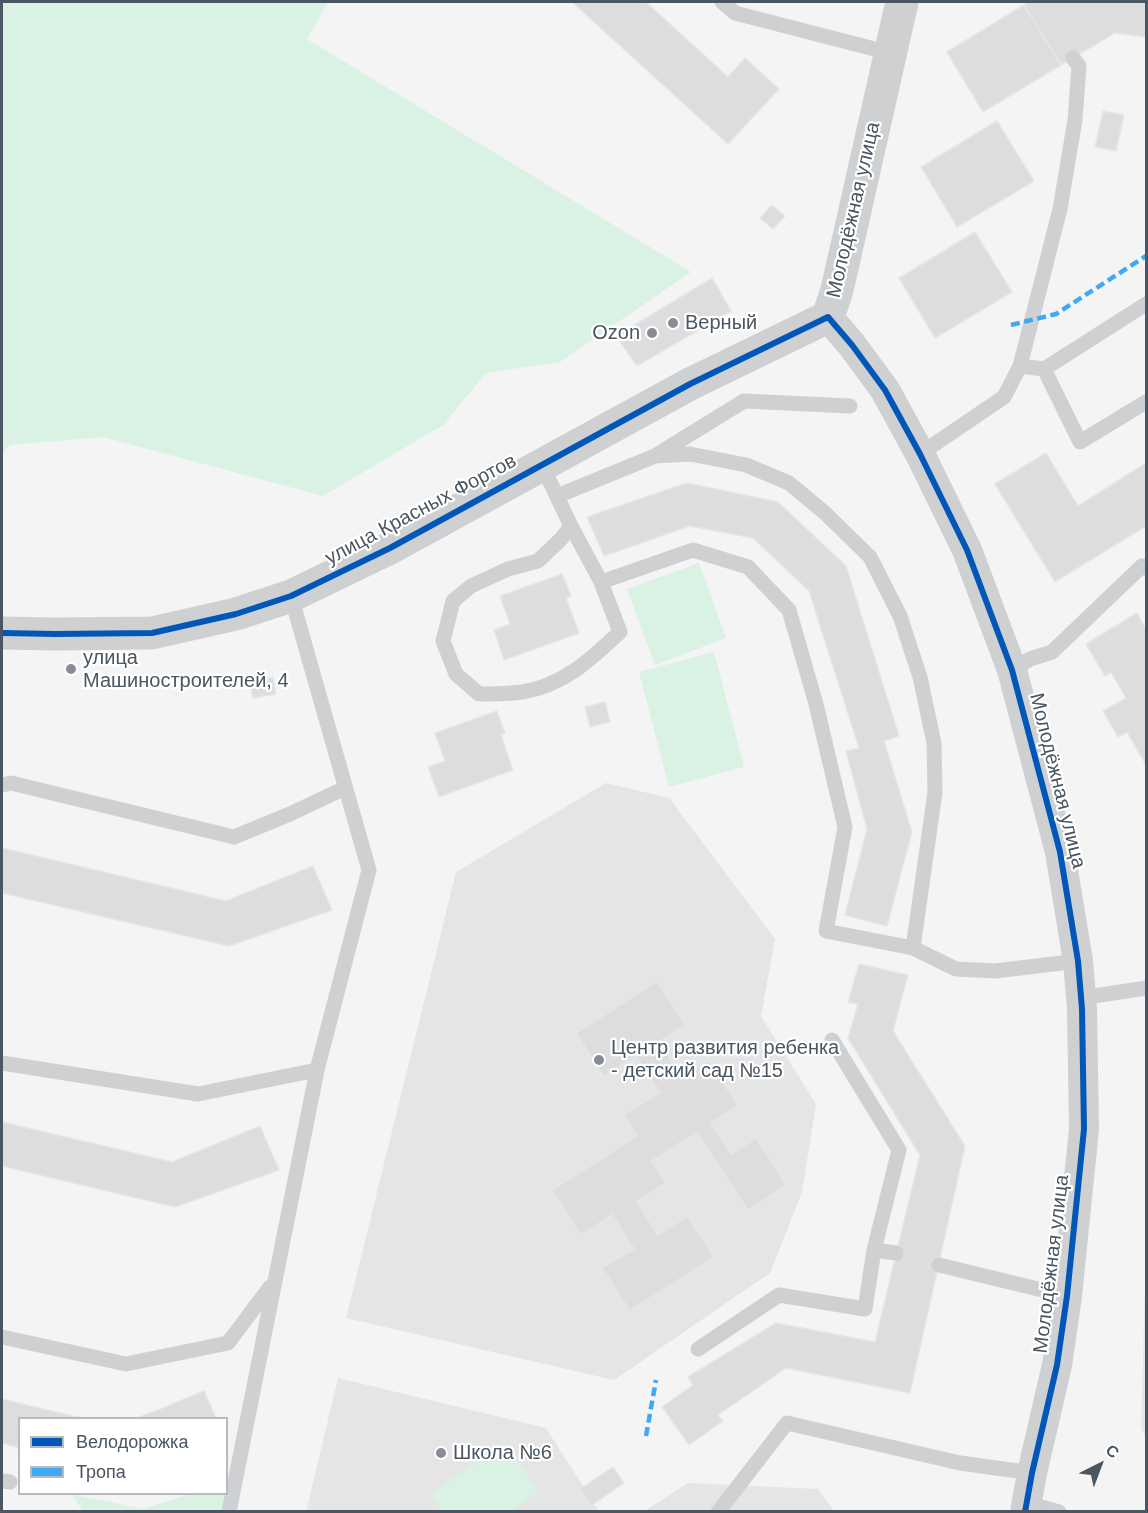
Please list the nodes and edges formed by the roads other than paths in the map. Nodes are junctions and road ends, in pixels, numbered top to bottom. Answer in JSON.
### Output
{"nodes":[{"id":1,"x":722,"y":2,"type":"edge"},
{"id":2,"x":902,"y":2,"type":"edge"},
{"id":3,"x":737,"y":7,"type":"edge"},
{"id":4,"x":890,"y":53,"type":"junction"},
{"id":5,"x":1073,"y":58,"type":"dead end"},
{"id":6,"x":1146,"y":304,"type":"edge"},
{"id":7,"x":828,"y":317,"type":"junction"},
{"id":8,"x":1020,"y":366,"type":"junction"},
{"id":9,"x":1044,"y":369,"type":"junction"},
{"id":10,"x":1146,"y":402,"type":"edge"},
{"id":11,"x":850,"y":406,"type":"dead end"},
{"id":12,"x":920,"y":454,"type":"junction"},
{"id":13,"x":655,"y":456,"type":"junction"},
{"id":14,"x":542,"y":465,"type":"junction"},
{"id":15,"x":557,"y":496,"type":"junction"},
{"id":16,"x":571,"y":526,"type":"junction"},
{"id":17,"x":1146,"y":568,"type":"edge"},
{"id":18,"x":601,"y":582,"type":"junction"},
{"id":19,"x":291,"y":596,"type":"junction"},
{"id":20,"x":2,"y":633,"type":"edge"},
{"id":21,"x":1012,"y":670,"type":"junction"},
{"id":22,"x":2,"y":785,"type":"edge"},
{"id":23,"x":345,"y":788,"type":"junction"},
{"id":24,"x":913,"y":948,"type":"junction"},
{"id":25,"x":1078,"y":962,"type":"junction"},
{"id":26,"x":1146,"y":988,"type":"edge"},
{"id":27,"x":1081,"y":998,"type":"junction"},
{"id":28,"x":832,"y":1040,"type":"dead end"},
{"id":29,"x":2,"y":1063,"type":"edge"},
{"id":30,"x":317,"y":1070,"type":"junction"},
{"id":31,"x":874,"y":1250,"type":"junction"},
{"id":32,"x":896,"y":1254,"type":"dead end"},
{"id":33,"x":939,"y":1265,"type":"dead end"},
{"id":34,"x":274,"y":1282,"type":"junction"},
{"id":35,"x":1067,"y":1296,"type":"junction"},
{"id":36,"x":2,"y":1337,"type":"edge"},
{"id":37,"x":698,"y":1349,"type":"dead end"},
{"id":38,"x":1032,"y":1473,"type":"junction"},
{"id":39,"x":1026,"y":1507,"type":"edge"},
{"id":40,"x":229,"y":1512,"type":"edge"},
{"id":41,"x":718,"y":1512,"type":"edge"},
{"id":42,"x":1059,"y":1512,"type":"edge"}],
"edges":[{"from":1,"to":3,"type":"lane"},
{"from":2,"to":4,"type":"street","name":"Молодёжная улица"},
{"from":3,"to":4,"type":"lane"},
{"from":4,"to":7,"type":"street","name":"Молодёжная улица"},
{"from":5,"to":8,"type":"lane"},
{"from":6,"to":9,"type":"lane"},
{"from":7,"to":12,"type":"street","name":"Молодёжная улица"},
{"from":7,"to":14,"type":"street","name":"улица Красных Фортов"},
{"from":8,"to":9,"type":"lane"},
{"from":8,"to":12,"type":"lane"},
{"from":9,"to":10,"type":"lane"},
{"from":11,"to":13,"type":"lane"},
{"from":12,"to":21,"type":"street","name":"Молодёжная улица"},
{"from":13,"to":15,"type":"lane"},
{"from":13,"to":24,"type":"lane"},
{"from":14,"to":15,"type":"lane"},
{"from":14,"to":19,"type":"street","name":"улица Красных Фортов"},
{"from":15,"to":16,"type":"lane"},
{"from":16,"to":18,"type":"lane"},
{"from":16,"to":18,"type":"lane"},
{"from":17,"to":21,"type":"lane"},
{"from":18,"to":24,"type":"lane"},
{"from":19,"to":20,"type":"street","name":"улица Красных Фортов"},
{"from":19,"to":23,"type":"lane"},
{"from":21,"to":25,"type":"street","name":"Молодёжная улица"},
{"from":22,"to":23,"type":"lane"},
{"from":23,"to":30,"type":"lane"},
{"from":24,"to":25,"type":"lane"},
{"from":25,"to":27,"type":"street","name":"Молодёжная улица"},
{"from":26,"to":27,"type":"lane"},
{"from":27,"to":35,"type":"street","name":"Молодёжная улица"},
{"from":28,"to":31,"type":"lane"},
{"from":29,"to":30,"type":"lane"},
{"from":30,"to":34,"type":"lane"},
{"from":31,"to":32,"type":"lane"},
{"from":31,"to":37,"type":"lane"},
{"from":33,"to":35,"type":"lane"},
{"from":34,"to":36,"type":"lane"},
{"from":34,"to":40,"type":"lane"},
{"from":35,"to":38,"type":"street","name":"Молодёжная улица"},
{"from":38,"to":39,"type":"street","name":"Молодёжная улица"},
{"from":38,"to":41,"type":"lane"},
{"from":39,"to":42,"type":"lane"}]}
